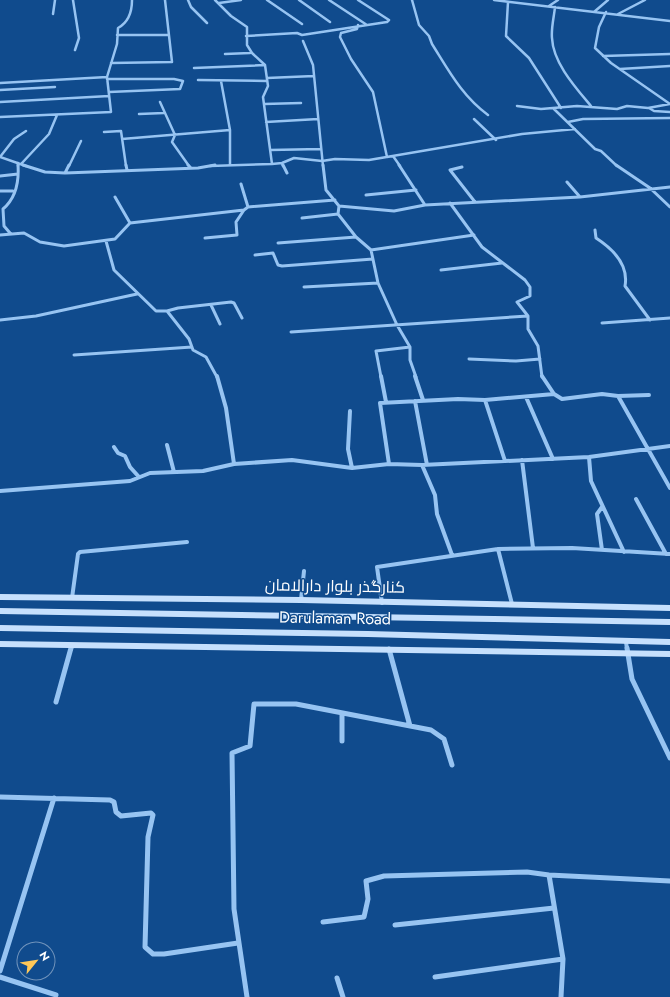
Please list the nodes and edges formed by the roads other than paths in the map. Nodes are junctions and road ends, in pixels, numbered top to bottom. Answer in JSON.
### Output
{"nodes":[{"id":1,"x":55,"y":0,"type":"edge"},
{"id":2,"x":73,"y":0,"type":"edge"},
{"id":3,"x":132,"y":0,"type":"edge"},
{"id":4,"x":165,"y":0,"type":"edge"},
{"id":5,"x":188,"y":0,"type":"edge"},
{"id":6,"x":215,"y":0,"type":"edge"},
{"id":7,"x":241,"y":0,"type":"edge"},
{"id":8,"x":267,"y":0,"type":"edge"},
{"id":9,"x":299,"y":0,"type":"edge"},
{"id":10,"x":329,"y":0,"type":"edge"},
{"id":11,"x":358,"y":0,"type":"edge"},
{"id":12,"x":412,"y":0,"type":"edge"},
{"id":13,"x":494,"y":0,"type":"edge"},
{"id":14,"x":558,"y":0,"type":"edge"},
{"id":15,"x":608,"y":0,"type":"edge"},
{"id":16,"x":645,"y":0,"type":"edge"},
{"id":17,"x":509,"y":1,"type":"edge"},
{"id":18,"x":219,"y":3,"type":"junction"},
{"id":19,"x":549,"y":6,"type":"junction"},
{"id":20,"x":555,"y":7,"type":"junction"},
{"id":21,"x":594,"y":12,"type":"junction"},
{"id":22,"x":606,"y":12,"type":"junction"},
{"id":23,"x":53,"y":14,"type":"dead end"},
{"id":24,"x":617,"y":14,"type":"junction"},
{"id":25,"x":670,"y":18,"type":"edge"},
{"id":26,"x":665,"y":20,"type":"junction"},
{"id":27,"x":670,"y":21,"type":"edge"},
{"id":28,"x":330,"y":22,"type":"dead end"},
{"id":29,"x":207,"y":23,"type":"dead end"},
{"id":30,"x":302,"y":24,"type":"dead end"},
{"id":31,"x":358,"y":25,"type":"junction"},
{"id":32,"x":368,"y":25,"type":"junction"},
{"id":33,"x":117,"y":35,"type":"junction"},
{"id":34,"x":169,"y":35,"type":"junction"},
{"id":35,"x":246,"y":36,"type":"junction"},
{"id":36,"x":303,"y":41,"type":"dead end"},
{"id":37,"x":76,"y":50,"type":"dead end"},
{"id":38,"x":250,"y":53,"type":"junction"},
{"id":39,"x":225,"y":54,"type":"dead end"},
{"id":40,"x":670,"y":54,"type":"edge"},
{"id":41,"x":603,"y":56,"type":"junction"},
{"id":42,"x":110,"y":63,"type":"junction"},
{"id":43,"x":265,"y":65,"type":"junction"},
{"id":44,"x":670,"y":66,"type":"edge"},
{"id":45,"x":194,"y":68,"type":"dead end"},
{"id":46,"x":619,"y":69,"type":"junction"},
{"id":47,"x":314,"y":76,"type":"junction"},
{"id":48,"x":107,"y":78,"type":"junction"},
{"id":49,"x":198,"y":80,"type":"dead end"},
{"id":50,"x":267,"y":80,"type":"junction"},
{"id":51,"x":221,"y":81,"type":"junction"},
{"id":52,"x":0,"y":83,"type":"edge"},
{"id":53,"x":56,"y":87,"type":"dead end"},
{"id":54,"x":0,"y":90,"type":"edge"},
{"id":55,"x":109,"y":94,"type":"junction"},
{"id":56,"x":670,"y":97,"type":"edge"},
{"id":57,"x":662,"y":98,"type":"junction"},
{"id":58,"x":0,"y":102,"type":"edge"},
{"id":59,"x":160,"y":102,"type":"dead end"},
{"id":60,"x":301,"y":103,"type":"dead end"},
{"id":61,"x":264,"y":104,"type":"junction"},
{"id":62,"x":670,"y":104,"type":"edge"},
{"id":63,"x":517,"y":106,"type":"dead end"},
{"id":64,"x":591,"y":106,"type":"junction"},
{"id":65,"x":562,"y":108,"type":"junction"},
{"id":66,"x":648,"y":108,"type":"junction"},
{"id":67,"x":554,"y":109,"type":"junction"},
{"id":68,"x":670,"y":112,"type":"edge"},
{"id":69,"x":164,"y":113,"type":"junction"},
{"id":70,"x":139,"y":114,"type":"dead end"},
{"id":71,"x":57,"y":115,"type":"junction"},
{"id":72,"x":488,"y":115,"type":"dead end"},
{"id":73,"x":0,"y":117,"type":"edge"},
{"id":74,"x":474,"y":118,"type":"dead end"},
{"id":75,"x":670,"y":118,"type":"edge"},
{"id":76,"x":318,"y":119,"type":"junction"},
{"id":77,"x":266,"y":122,"type":"junction"},
{"id":78,"x":568,"y":122,"type":"junction"},
{"id":79,"x":575,"y":129,"type":"junction"},
{"id":80,"x":230,"y":130,"type":"junction"},
{"id":81,"x":26,"y":131,"type":"dead end"},
{"id":82,"x":104,"y":132,"type":"dead end"},
{"id":83,"x":175,"y":135,"type":"junction"},
{"id":84,"x":122,"y":139,"type":"junction"},
{"id":85,"x":496,"y":140,"type":"junction"},
{"id":86,"x":81,"y":141,"type":"dead end"},
{"id":87,"x":321,"y":149,"type":"junction"},
{"id":88,"x":270,"y":150,"type":"junction"},
{"id":89,"x":0,"y":157,"type":"edge"},
{"id":90,"x":388,"y":157,"type":"junction"},
{"id":91,"x":322,"y":161,"type":"junction"},
{"id":92,"x":18,"y":163,"type":"junction"},
{"id":93,"x":22,"y":163,"type":"junction"},
{"id":94,"x":282,"y":163,"type":"junction"},
{"id":95,"x":272,"y":164,"type":"junction"},
{"id":96,"x":230,"y":165,"type":"junction"},
{"id":97,"x":462,"y":167,"type":"dead end"},
{"id":98,"x":191,"y":168,"type":"junction"},
{"id":99,"x":127,"y":170,"type":"junction"},
{"id":100,"x":66,"y":173,"type":"junction"},
{"id":101,"x":287,"y":173,"type":"dead end"},
{"id":102,"x":18,"y":174,"type":"junction"},
{"id":103,"x":0,"y":176,"type":"edge"},
{"id":104,"x":567,"y":182,"type":"dead end"},
{"id":105,"x":241,"y":184,"type":"dead end"},
{"id":106,"x":670,"y":187,"type":"edge"},
{"id":107,"x":650,"y":188,"type":"junction"},
{"id":108,"x":416,"y":190,"type":"junction"},
{"id":109,"x":13,"y":191,"type":"junction"},
{"id":110,"x":0,"y":192,"type":"edge"},
{"id":111,"x":366,"y":195,"type":"dead end"},
{"id":112,"x":115,"y":197,"type":"dead end"},
{"id":113,"x":580,"y":197,"type":"junction"},
{"id":114,"x":335,"y":200,"type":"junction"},
{"id":115,"x":475,"y":202,"type":"junction"},
{"id":116,"x":450,"y":203,"type":"junction"},
{"id":117,"x":425,"y":205,"type":"junction"},
{"id":118,"x":339,"y":206,"type":"junction"},
{"id":119,"x":248,"y":207,"type":"junction"},
{"id":120,"x":670,"y":207,"type":"edge"},
{"id":121,"x":244,"y":210,"type":"junction"},
{"id":122,"x":338,"y":214,"type":"junction"},
{"id":123,"x":302,"y":218,"type":"dead end"},
{"id":124,"x":130,"y":223,"type":"junction"},
{"id":125,"x":595,"y":230,"type":"dead end"},
{"id":126,"x":11,"y":233,"type":"junction"},
{"id":127,"x":0,"y":235,"type":"edge"},
{"id":128,"x":474,"y":235,"type":"junction"},
{"id":129,"x":356,"y":237,"type":"junction"},
{"id":130,"x":205,"y":238,"type":"dead end"},
{"id":131,"x":106,"y":241,"type":"junction"},
{"id":132,"x":278,"y":243,"type":"dead end"},
{"id":133,"x":371,"y":250,"type":"junction"},
{"id":134,"x":255,"y":255,"type":"dead end"},
{"id":135,"x":373,"y":259,"type":"junction"},
{"id":136,"x":502,"y":263,"type":"junction"},
{"id":137,"x":441,"y":270,"type":"dead end"},
{"id":138,"x":378,"y":283,"type":"junction"},
{"id":139,"x":304,"y":287,"type":"dead end"},
{"id":140,"x":137,"y":294,"type":"junction"},
{"id":141,"x":211,"y":305,"type":"junction"},
{"id":142,"x":167,"y":312,"type":"junction"},
{"id":143,"x":528,"y":316,"type":"junction"},
{"id":144,"x":242,"y":318,"type":"dead end"},
{"id":145,"x":670,"y":318,"type":"edge"},
{"id":146,"x":0,"y":320,"type":"edge"},
{"id":147,"x":650,"y":320,"type":"junction"},
{"id":148,"x":602,"y":323,"type":"dead end"},
{"id":149,"x":220,"y":324,"type":"dead end"},
{"id":150,"x":397,"y":325,"type":"junction"},
{"id":151,"x":291,"y":332,"type":"dead end"},
{"id":152,"x":192,"y":347,"type":"junction"},
{"id":153,"x":410,"y":347,"type":"junction"},
{"id":154,"x":74,"y":355,"type":"dead end"},
{"id":155,"x":469,"y":359,"type":"dead end"},
{"id":156,"x":540,"y":359,"type":"junction"},
{"id":157,"x":554,"y":394,"type":"junction"},
{"id":158,"x":649,"y":395,"type":"dead end"},
{"id":159,"x":618,"y":396,"type":"junction"},
{"id":160,"x":526,"y":397,"type":"junction"},
{"id":161,"x":423,"y":400,"type":"junction"},
{"id":162,"x":484,"y":400,"type":"junction"},
{"id":163,"x":415,"y":401,"type":"junction"},
{"id":164,"x":386,"y":402,"type":"junction"},
{"id":165,"x":350,"y":411,"type":"dead end"},
{"id":166,"x":168,"y":445,"type":"dead end"},
{"id":167,"x":670,"y":446,"type":"edge"},
{"id":168,"x":114,"y":447,"type":"dead end"},
{"id":169,"x":648,"y":448,"type":"junction"},
{"id":170,"x":589,"y":457,"type":"junction"},
{"id":171,"x":553,"y":459,"type":"junction"},
{"id":172,"x":522,"y":460,"type":"junction"},
{"id":173,"x":505,"y":461,"type":"junction"},
{"id":174,"x":234,"y":464,"type":"junction"},
{"id":175,"x":389,"y":464,"type":"junction"},
{"id":176,"x":424,"y":465,"type":"junction"},
{"id":177,"x":352,"y":468,"type":"junction"},
{"id":178,"x":174,"y":472,"type":"junction"},
{"id":179,"x":139,"y":477,"type":"junction"},
{"id":180,"x":670,"y":488,"type":"edge"},
{"id":181,"x":0,"y":491,"type":"edge"},
{"id":182,"x":636,"y":499,"type":"dead end"},
{"id":183,"x":602,"y":507,"type":"junction"},
{"id":184,"x":187,"y":542,"type":"dead end"},
{"id":185,"x":533,"y":548,"type":"junction"},
{"id":186,"x":498,"y":549,"type":"junction"},
{"id":187,"x":602,"y":550,"type":"junction"},
{"id":188,"x":624,"y":552,"type":"junction"},
{"id":189,"x":668,"y":554,"type":"edge"},
{"id":190,"x":452,"y":555,"type":"junction"},
{"id":191,"x":304,"y":571,"type":"dead end"},
{"id":192,"x":0,"y":597,"type":"edge"},
{"id":193,"x":72,"y":598,"type":"junction"},
{"id":194,"x":301,"y":600,"type":"junction"},
{"id":195,"x":382,"y":603,"type":"junction"},
{"id":196,"x":512,"y":604,"type":"junction"},
{"id":197,"x":670,"y":608,"type":"edge"},
{"id":198,"x":0,"y":611,"type":"edge"},
{"id":199,"x":670,"y":622,"type":"edge"},
{"id":200,"x":0,"y":628,"type":"edge"},
{"id":201,"x":626,"y":642,"type":"junction"},
{"id":202,"x":670,"y":642,"type":"edge"},
{"id":203,"x":0,"y":644,"type":"edge"},
{"id":204,"x":72,"y":645,"type":"junction"},
{"id":205,"x":389,"y":650,"type":"junction"},
{"id":206,"x":628,"y":654,"type":"junction"},
{"id":207,"x":670,"y":654,"type":"edge"},
{"id":208,"x":56,"y":702,"type":"dead end"},
{"id":209,"x":342,"y":713,"type":"junction"},
{"id":210,"x":410,"y":726,"type":"junction"},
{"id":211,"x":342,"y":741,"type":"dead end"},
{"id":212,"x":670,"y":758,"type":"edge"},
{"id":213,"x":452,"y":765,"type":"dead end"},
{"id":214,"x":0,"y":797,"type":"edge"},
{"id":215,"x":54,"y":798,"type":"junction"},
{"id":216,"x":549,"y":875,"type":"junction"},
{"id":217,"x":670,"y":881,"type":"edge"},
{"id":218,"x":554,"y":908,"type":"junction"},
{"id":219,"x":322,"y":922,"type":"dead end"},
{"id":220,"x":395,"y":925,"type":"dead end"},
{"id":221,"x":238,"y":943,"type":"junction"},
{"id":222,"x":563,"y":959,"type":"junction"},
{"id":223,"x":0,"y":971,"type":"edge"},
{"id":224,"x":0,"y":977,"type":"edge"},
{"id":225,"x":435,"y":977,"type":"dead end"},
{"id":226,"x":337,"y":978,"type":"dead end"},
{"id":227,"x":56,"y":995,"type":"dead end"},
{"id":228,"x":247,"y":997,"type":"edge"},
{"id":229,"x":343,"y":997,"type":"edge"},
{"id":230,"x":561,"y":997,"type":"edge"}],
"edges":[{"from":1,"to":23,"type":"street"},
{"from":2,"to":37,"type":"street"},
{"from":3,"to":33,"type":"street"},
{"from":4,"to":34,"type":"street"},
{"from":5,"to":29,"type":"street"},
{"from":6,"to":18,"type":"street"},
{"from":7,"to":18,"type":"street"},
{"from":8,"to":30,"type":"street"},
{"from":9,"to":28,"type":"street"},
{"from":10,"to":32,"type":"street"},
{"from":11,"to":32,"type":"street"},
{"from":12,"to":72,"type":"street"},
{"from":13,"to":17,"type":"street"},
{"from":14,"to":19,"type":"street"},
{"from":15,"to":21,"type":"street"},
{"from":16,"to":24,"type":"street"},
{"from":17,"to":19,"type":"street"},
{"from":17,"to":65,"type":"street"},
{"from":18,"to":35,"type":"street"},
{"from":19,"to":20,"type":"street"},
{"from":20,"to":21,"type":"street"},
{"from":20,"to":64,"type":"street"},
{"from":21,"to":22,"type":"street"},
{"from":22,"to":24,"type":"street"},
{"from":22,"to":41,"type":"street"},
{"from":24,"to":26,"type":"street"},
{"from":25,"to":26,"type":"street"},
{"from":26,"to":27,"type":"street"},
{"from":31,"to":32,"type":"street"},
{"from":31,"to":35,"type":"street"},
{"from":31,"to":90,"type":"street"},
{"from":33,"to":34,"type":"street"},
{"from":33,"to":42,"type":"street"},
{"from":34,"to":42,"type":"street"},
{"from":35,"to":38,"type":"street"},
{"from":36,"to":47,"type":"street"},
{"from":38,"to":39,"type":"street"},
{"from":38,"to":43,"type":"street"},
{"from":40,"to":41,"type":"street"},
{"from":41,"to":46,"type":"street"},
{"from":42,"to":48,"type":"street"},
{"from":43,"to":45,"type":"street"},
{"from":43,"to":50,"type":"street"},
{"from":44,"to":46,"type":"street"},
{"from":46,"to":57,"type":"street"},
{"from":47,"to":50,"type":"street"},
{"from":47,"to":76,"type":"street"},
{"from":48,"to":52,"type":"street"},
{"from":48,"to":55,"type":"street"},
{"from":48,"to":55,"type":"street"},
{"from":49,"to":51,"type":"street"},
{"from":50,"to":51,"type":"street"},
{"from":50,"to":61,"type":"street"},
{"from":51,"to":80,"type":"street"},
{"from":53,"to":54,"type":"street"},
{"from":55,"to":58,"type":"street"},
{"from":55,"to":71,"type":"street"},
{"from":56,"to":57,"type":"street"},
{"from":57,"to":62,"type":"street"},
{"from":59,"to":69,"type":"street"},
{"from":60,"to":61,"type":"street"},
{"from":61,"to":77,"type":"street"},
{"from":62,"to":66,"type":"street"},
{"from":63,"to":67,"type":"street"},
{"from":64,"to":65,"type":"street"},
{"from":64,"to":66,"type":"street"},
{"from":65,"to":67,"type":"street"},
{"from":66,"to":68,"type":"street"},
{"from":67,"to":78,"type":"street"},
{"from":69,"to":70,"type":"street"},
{"from":69,"to":83,"type":"street"},
{"from":71,"to":73,"type":"street"},
{"from":71,"to":93,"type":"street"},
{"from":74,"to":85,"type":"street"},
{"from":75,"to":78,"type":"street"},
{"from":76,"to":77,"type":"street"},
{"from":76,"to":87,"type":"street"},
{"from":77,"to":88,"type":"street"},
{"from":78,"to":79,"type":"street"},
{"from":79,"to":85,"type":"street"},
{"from":79,"to":107,"type":"street"},
{"from":80,"to":83,"type":"street"},
{"from":80,"to":96,"type":"street"},
{"from":81,"to":89,"type":"street"},
{"from":82,"to":84,"type":"street"},
{"from":83,"to":84,"type":"street"},
{"from":83,"to":98,"type":"street"},
{"from":84,"to":99,"type":"street"},
{"from":85,"to":90,"type":"street"},
{"from":86,"to":100,"type":"street"},
{"from":87,"to":88,"type":"street"},
{"from":87,"to":91,"type":"street"},
{"from":88,"to":95,"type":"street"},
{"from":89,"to":92,"type":"street"},
{"from":90,"to":91,"type":"street"},
{"from":90,"to":108,"type":"street"},
{"from":91,"to":94,"type":"street"},
{"from":91,"to":114,"type":"street"},
{"from":92,"to":93,"type":"street"},
{"from":92,"to":102,"type":"street"},
{"from":93,"to":100,"type":"street"},
{"from":94,"to":95,"type":"street"},
{"from":94,"to":101,"type":"street"},
{"from":95,"to":96,"type":"street"},
{"from":96,"to":98,"type":"street"},
{"from":97,"to":115,"type":"street"},
{"from":98,"to":99,"type":"street"},
{"from":99,"to":100,"type":"street"},
{"from":102,"to":103,"type":"street"},
{"from":102,"to":109,"type":"street"},
{"from":104,"to":113,"type":"street"},
{"from":105,"to":119,"type":"street"},
{"from":106,"to":107,"type":"street"},
{"from":107,"to":113,"type":"street"},
{"from":107,"to":120,"type":"street"},
{"from":108,"to":111,"type":"street"},
{"from":108,"to":117,"type":"street"},
{"from":109,"to":110,"type":"street"},
{"from":109,"to":126,"type":"street"},
{"from":112,"to":124,"type":"street"},
{"from":113,"to":115,"type":"street"},
{"from":114,"to":118,"type":"street"},
{"from":114,"to":119,"type":"street"},
{"from":115,"to":116,"type":"street"},
{"from":116,"to":117,"type":"street"},
{"from":116,"to":128,"type":"street"},
{"from":117,"to":118,"type":"street"},
{"from":118,"to":122,"type":"street"},
{"from":119,"to":121,"type":"street"},
{"from":121,"to":124,"type":"street"},
{"from":121,"to":130,"type":"street"},
{"from":122,"to":123,"type":"street"},
{"from":122,"to":129,"type":"street"},
{"from":124,"to":131,"type":"street"},
{"from":125,"to":147,"type":"street"},
{"from":126,"to":127,"type":"street"},
{"from":126,"to":131,"type":"street"},
{"from":128,"to":133,"type":"street"},
{"from":128,"to":136,"type":"street"},
{"from":129,"to":132,"type":"street"},
{"from":129,"to":133,"type":"street"},
{"from":131,"to":140,"type":"street"},
{"from":133,"to":135,"type":"street"},
{"from":134,"to":135,"type":"street"},
{"from":135,"to":138,"type":"street"},
{"from":136,"to":137,"type":"street"},
{"from":136,"to":143,"type":"street"},
{"from":138,"to":139,"type":"street"},
{"from":138,"to":150,"type":"street"},
{"from":140,"to":142,"type":"street"},
{"from":140,"to":146,"type":"street"},
{"from":141,"to":142,"type":"street"},
{"from":141,"to":144,"type":"street"},
{"from":141,"to":149,"type":"street"},
{"from":142,"to":152,"type":"street"},
{"from":143,"to":150,"type":"street"},
{"from":143,"to":156,"type":"street"},
{"from":145,"to":147,"type":"street"},
{"from":147,"to":148,"type":"street"},
{"from":150,"to":151,"type":"street"},
{"from":150,"to":153,"type":"street"},
{"from":152,"to":154,"type":"street"},
{"from":152,"to":174,"type":"street"},
{"from":153,"to":161,"type":"street"},
{"from":153,"to":164,"type":"street"},
{"from":155,"to":156,"type":"street"},
{"from":156,"to":157,"type":"street"},
{"from":157,"to":159,"type":"street"},
{"from":157,"to":160,"type":"street"},
{"from":158,"to":159,"type":"street"},
{"from":159,"to":169,"type":"street"},
{"from":160,"to":162,"type":"street"},
{"from":160,"to":171,"type":"street"},
{"from":161,"to":162,"type":"street"},
{"from":161,"to":163,"type":"street"},
{"from":162,"to":173,"type":"street"},
{"from":163,"to":164,"type":"street"},
{"from":163,"to":176,"type":"street"},
{"from":164,"to":175,"type":"street"},
{"from":165,"to":177,"type":"street"},
{"from":166,"to":178,"type":"street"},
{"from":167,"to":169,"type":"street"},
{"from":168,"to":179,"type":"street"},
{"from":169,"to":170,"type":"street"},
{"from":169,"to":180,"type":"street"},
{"from":170,"to":171,"type":"street"},
{"from":170,"to":183,"type":"street"},
{"from":171,"to":172,"type":"street"},
{"from":172,"to":173,"type":"street"},
{"from":172,"to":185,"type":"street"},
{"from":173,"to":176,"type":"street"},
{"from":174,"to":177,"type":"street"},
{"from":174,"to":178,"type":"street"},
{"from":175,"to":176,"type":"street"},
{"from":175,"to":177,"type":"street"},
{"from":176,"to":190,"type":"street"},
{"from":178,"to":179,"type":"street"},
{"from":179,"to":181,"type":"street"},
{"from":182,"to":189,"type":"street"},
{"from":183,"to":187,"type":"street"},
{"from":183,"to":188,"type":"street"},
{"from":184,"to":193,"type":"street"},
{"from":185,"to":186,"type":"street"},
{"from":185,"to":187,"type":"street"},
{"from":186,"to":190,"type":"street"},
{"from":186,"to":196,"type":"street"},
{"from":187,"to":188,"type":"street"},
{"from":188,"to":189,"type":"street"},
{"from":190,"to":195,"type":"street"},
{"from":191,"to":194,"type":"street"},
{"from":192,"to":193,"type":"street","name":"کنارگذر بلوار دارالامان"},
{"from":193,"to":194,"type":"street","name":"کنارگذر بلوار دارالامان"},
{"from":194,"to":195,"type":"street","name":"کنارگذر بلوار دارالامان"},
{"from":195,"to":196,"type":"street","name":"کنارگذر بلوار دارالامان"},
{"from":196,"to":197,"type":"street","name":"کنارگذر بلوار دارالامان"},
{"from":198,"to":199,"type":"street","name":"Darulaman Road"},
{"from":200,"to":201,"type":"street","name":"Darulaman Road"},
{"from":201,"to":202,"type":"street","name":"Darulaman Road"},
{"from":201,"to":206,"type":"street"},
{"from":203,"to":204,"type":"street"},
{"from":204,"to":205,"type":"street"},
{"from":204,"to":208,"type":"street"},
{"from":205,"to":206,"type":"street"},
{"from":205,"to":210,"type":"street"},
{"from":206,"to":207,"type":"street"},
{"from":206,"to":212,"type":"street"},
{"from":209,"to":210,"type":"street"},
{"from":209,"to":211,"type":"street"},
{"from":209,"to":221,"type":"street"},
{"from":210,"to":213,"type":"street"},
{"from":214,"to":215,"type":"street"},
{"from":215,"to":221,"type":"street"},
{"from":215,"to":223,"type":"street"},
{"from":216,"to":217,"type":"street"},
{"from":216,"to":218,"type":"street"},
{"from":216,"to":219,"type":"street"},
{"from":218,"to":220,"type":"street"},
{"from":218,"to":222,"type":"street"},
{"from":221,"to":228,"type":"street"},
{"from":222,"to":225,"type":"street"},
{"from":222,"to":230,"type":"street"},
{"from":224,"to":227,"type":"street"},
{"from":226,"to":229,"type":"street"}]}
